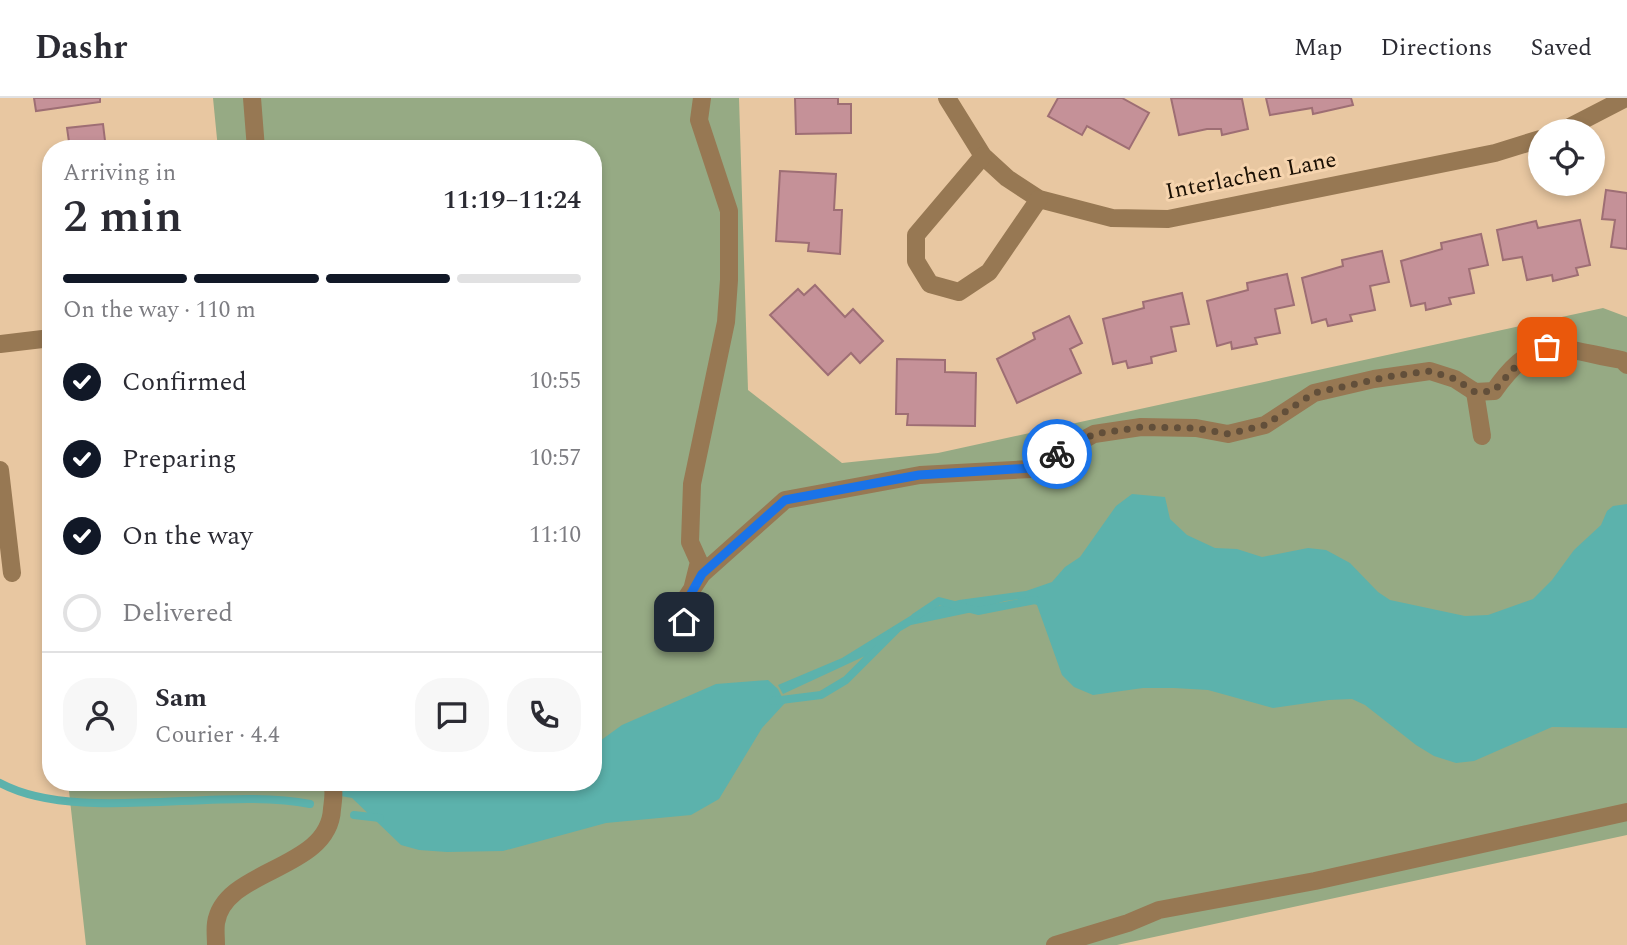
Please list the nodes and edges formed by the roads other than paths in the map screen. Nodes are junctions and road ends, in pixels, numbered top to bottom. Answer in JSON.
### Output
{"nodes":[{"id":1,"x":252,"y":98,"type":"edge"},
{"id":2,"x":702,"y":98,"type":"edge"},
{"id":3,"x":947,"y":98,"type":"edge"},
{"id":4,"x":1626,"y":98,"type":"edge"},
{"id":5,"x":1585,"y":119,"type":"edge"},
{"id":6,"x":255,"y":140,"type":"edge"},
{"id":7,"x":1528,"y":142,"type":"edge"},
{"id":8,"x":983,"y":156,"type":"junction"},
{"id":9,"x":1039,"y":199,"type":"junction"},
{"id":10,"x":42,"y":339,"type":"edge"},
{"id":11,"x":0,"y":344,"type":"edge"},
{"id":12,"x":1627,"y":365,"type":"edge"},
{"id":13,"x":1475,"y":392,"type":"junction"},
{"id":14,"x":1482,"y":436,"type":"dead end"},
{"id":15,"x":0,"y":470,"type":"edge"},
{"id":16,"x":12,"y":573,"type":"dead end"},
{"id":17,"x":331,"y":791,"type":"edge"},
{"id":18,"x":1627,"y":812,"type":"edge"},
{"id":19,"x":216,"y":945,"type":"edge"},
{"id":20,"x":1055,"y":945,"type":"edge"}],
"edges":[{"from":1,"to":6,"type":"street"},
{"from":2,"to":13,"type":"street"},
{"from":3,"to":8,"type":"street","name":"Interlachen Lane"},
{"from":4,"to":5,"type":"street"},
{"from":7,"to":9,"type":"street","name":"Interlachen Lane"},
{"from":8,"to":9,"type":"street","name":"Interlachen Lane"},
{"from":8,"to":9,"type":"street"},
{"from":10,"to":11,"type":"street"},
{"from":12,"to":13,"type":"street"},
{"from":13,"to":14,"type":"street"},
{"from":15,"to":16,"type":"street"},
{"from":17,"to":19,"type":"street"},
{"from":18,"to":20,"type":"street"}]}
